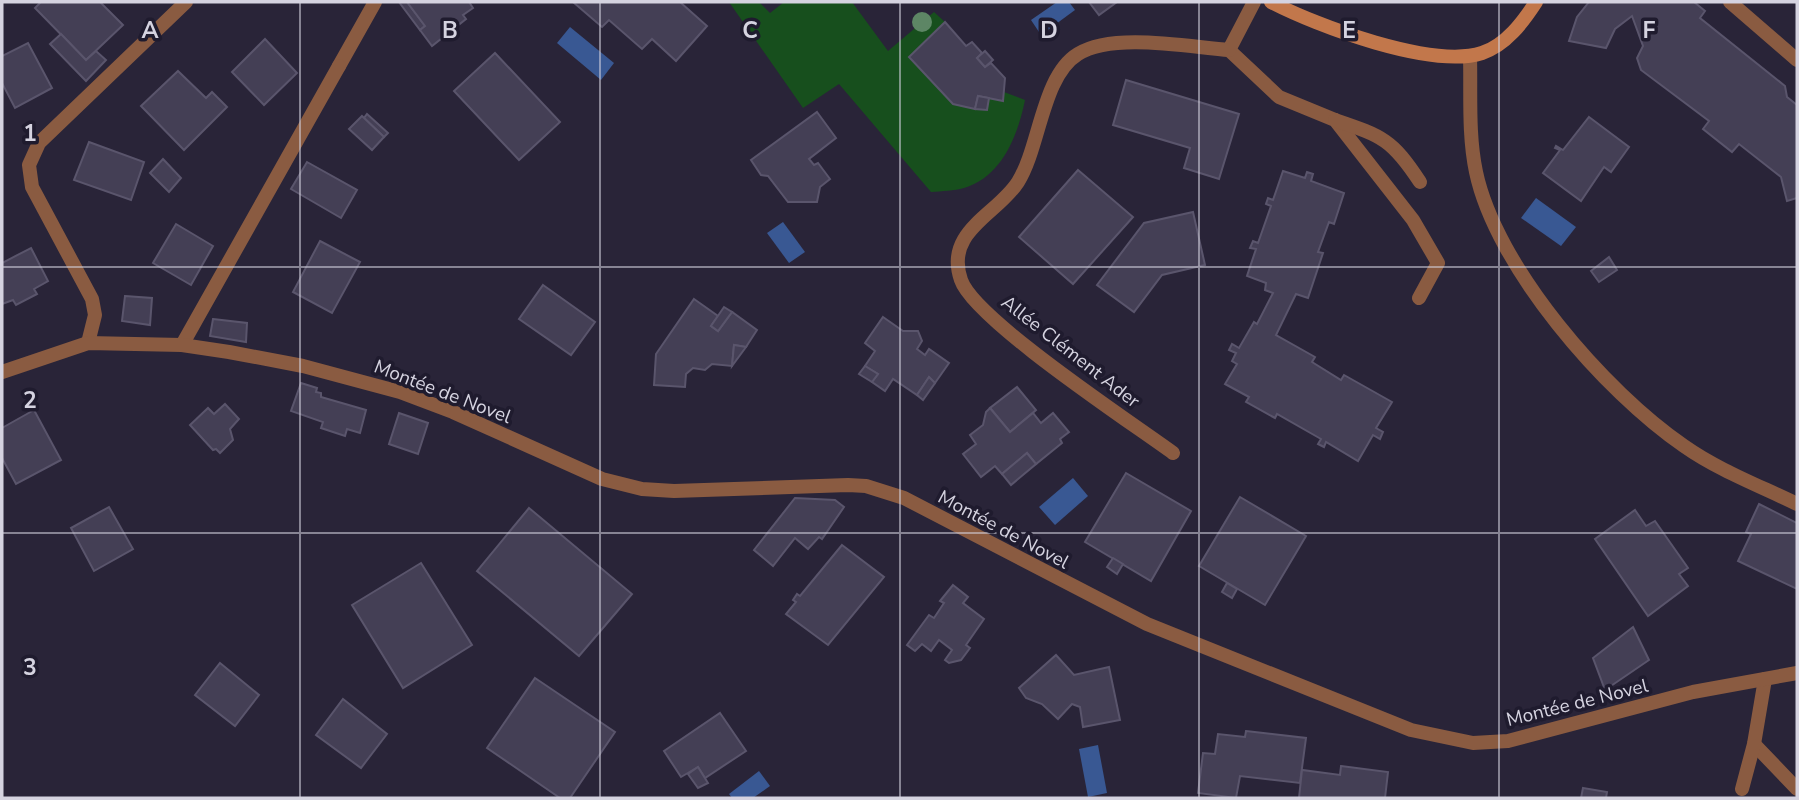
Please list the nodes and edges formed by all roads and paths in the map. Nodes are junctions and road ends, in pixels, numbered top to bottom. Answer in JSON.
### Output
{"nodes":[{"id":1,"x":186,"y":2,"type":"edge"},
{"id":2,"x":375,"y":2,"type":"edge"},
{"id":3,"x":1254,"y":2,"type":"edge"},
{"id":4,"x":1271,"y":2,"type":"edge"},
{"id":5,"x":1536,"y":2,"type":"edge"},
{"id":6,"x":1730,"y":2,"type":"edge"},
{"id":7,"x":1229,"y":50,"type":"junction"},
{"id":8,"x":1470,"y":55,"type":"junction"},
{"id":9,"x":1797,"y":60,"type":"edge"},
{"id":10,"x":1335,"y":120,"type":"junction"},
{"id":11,"x":1420,"y":182,"type":"dead end"},
{"id":12,"x":1419,"y":298,"type":"dead end"},
{"id":13,"x":88,"y":343,"type":"junction"},
{"id":14,"x":182,"y":345,"type":"junction"},
{"id":15,"x":2,"y":372,"type":"edge"},
{"id":16,"x":1173,"y":453,"type":"dead end"},
{"id":17,"x":1797,"y":504,"type":"edge"},
{"id":18,"x":1797,"y":673,"type":"edge"},
{"id":19,"x":1765,"y":679,"type":"junction"},
{"id":20,"x":1754,"y":744,"type":"junction"},
{"id":21,"x":1742,"y":789,"type":"dead end"},
{"id":22,"x":1797,"y":789,"type":"edge"}],
"edges":[{"from":1,"to":13,"type":"street"},
{"from":2,"to":14,"type":"street"},
{"from":3,"to":7,"type":"street"},
{"from":4,"to":8,"type":"street"},
{"from":5,"to":8,"type":"street"},
{"from":6,"to":9,"type":"street"},
{"from":7,"to":10,"type":"street"},
{"from":7,"to":16,"type":"street","name":"Allée Clément Ader"},
{"from":8,"to":17,"type":"street"},
{"from":10,"to":11,"type":"street"},
{"from":10,"to":12,"type":"street"},
{"from":13,"to":14,"type":"street","name":"Montée de Novel"},
{"from":13,"to":15,"type":"street","name":"Montée de Novel"},
{"from":14,"to":19,"type":"street","name":"Montée de Novel"},
{"from":18,"to":19,"type":"street","name":"Montée de Novel"},
{"from":19,"to":20,"type":"street"},
{"from":20,"to":21,"type":"street"},
{"from":20,"to":22,"type":"street"}]}
